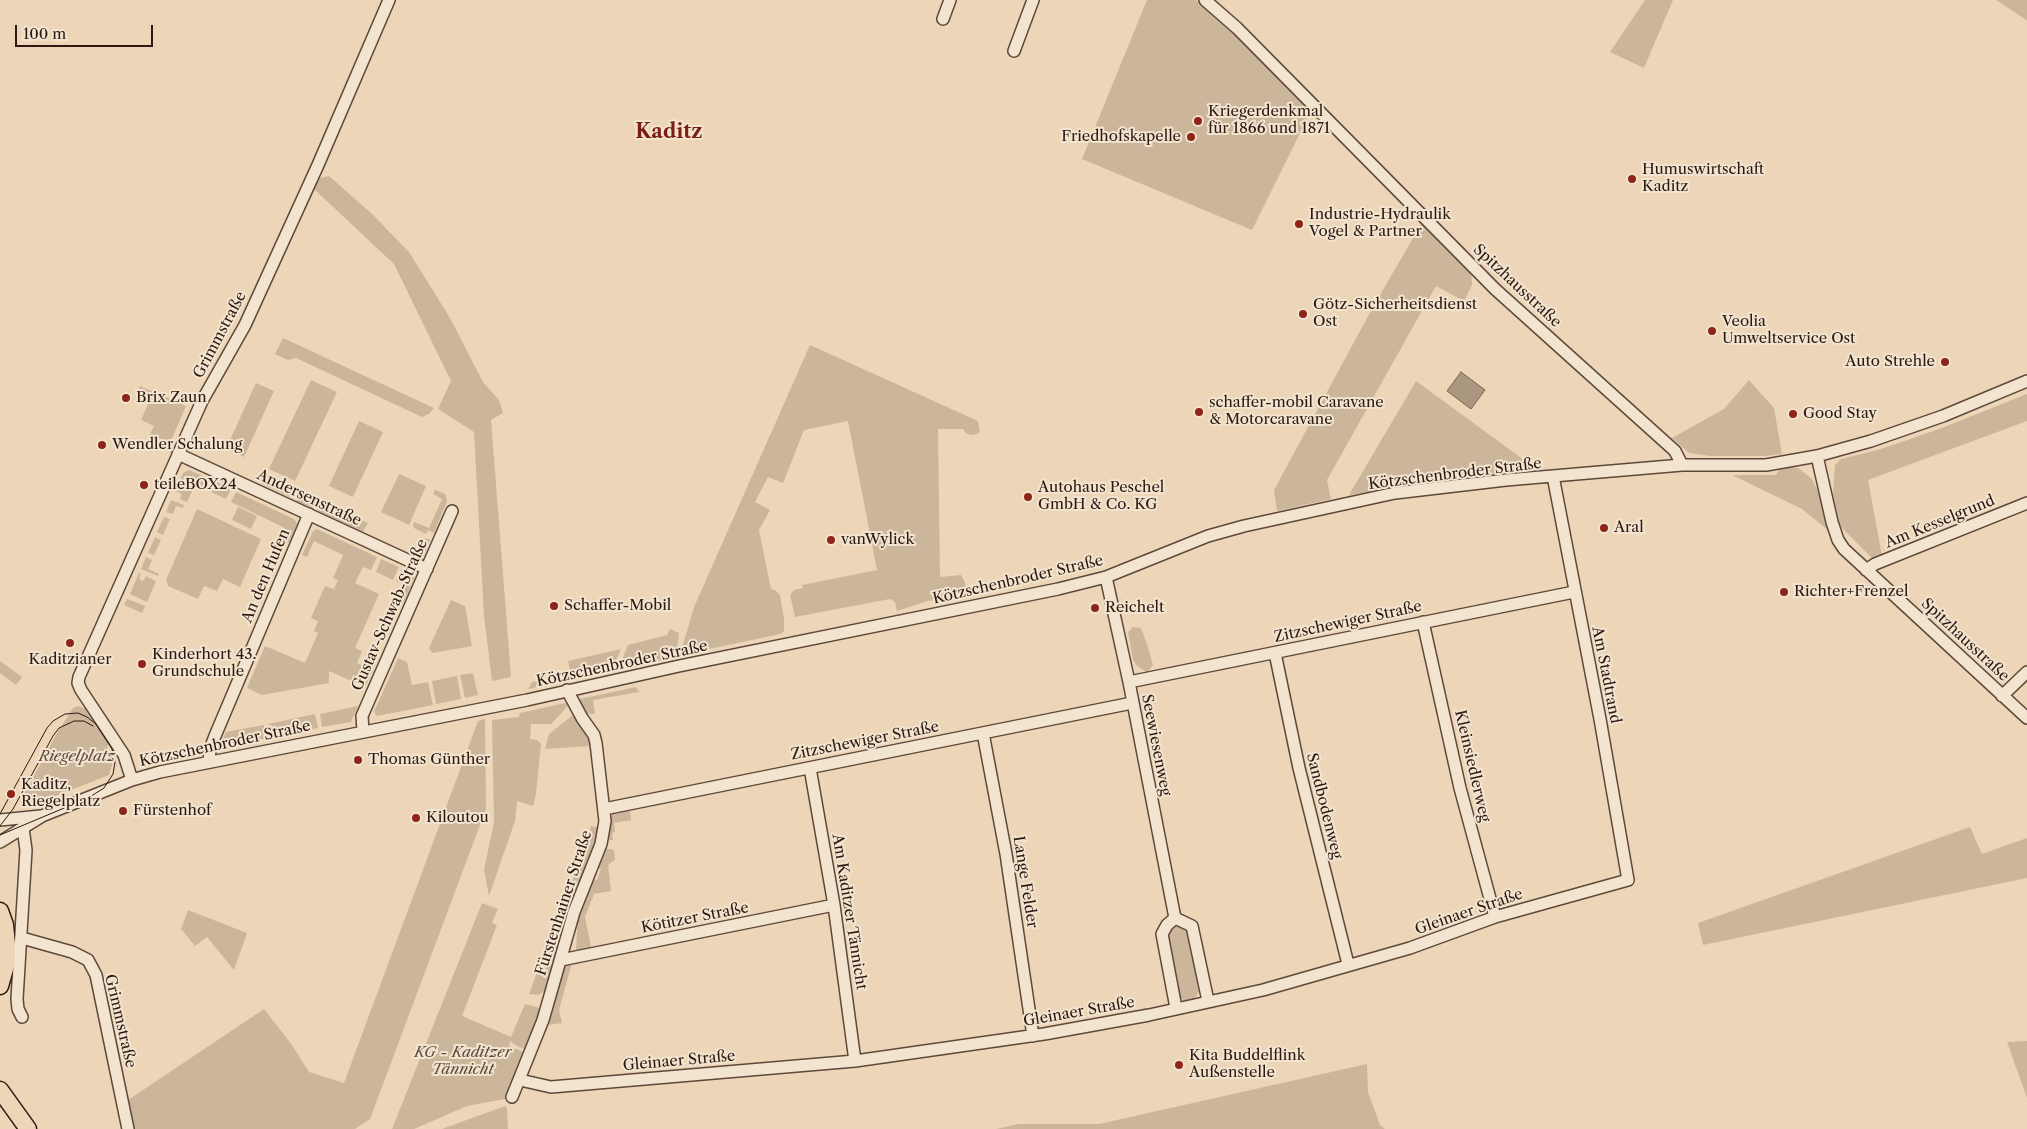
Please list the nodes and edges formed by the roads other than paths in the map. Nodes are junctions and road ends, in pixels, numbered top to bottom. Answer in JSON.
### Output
{"nodes":[{"id":1,"x":389,"y":0,"type":"edge"},
{"id":2,"x":950,"y":0,"type":"edge"},
{"id":3,"x":1033,"y":0,"type":"edge"},
{"id":4,"x":1205,"y":0,"type":"edge"},
{"id":5,"x":943,"y":19,"type":"dead end"},
{"id":6,"x":1014,"y":51,"type":"dead end"},
{"id":7,"x":2027,"y":381,"type":"edge"},
{"id":8,"x":178,"y":454,"type":"junction"},
{"id":9,"x":1817,"y":456,"type":"junction"},
{"id":10,"x":1682,"y":465,"type":"junction"},
{"id":11,"x":1553,"y":476,"type":"junction"},
{"id":12,"x":2027,"y":503,"type":"edge"},
{"id":13,"x":452,"y":511,"type":"dead end"},
{"id":14,"x":309,"y":514,"type":"junction"},
{"id":15,"x":427,"y":569,"type":"junction"},
{"id":16,"x":1866,"y":570,"type":"junction"},
{"id":17,"x":1106,"y":577,"type":"junction"},
{"id":18,"x":1574,"y":592,"type":"junction"},
{"id":19,"x":1423,"y":622,"type":"junction"},
{"id":20,"x":1275,"y":653,"type":"junction"},
{"id":21,"x":2027,"y":672,"type":"edge"},
{"id":22,"x":1128,"y":682,"type":"junction"},
{"id":23,"x":567,"y":690,"type":"junction"},
{"id":24,"x":2002,"y":696,"type":"junction"},
{"id":25,"x":1132,"y":702,"type":"junction"},
{"id":26,"x":2027,"y":718,"type":"edge"},
{"id":27,"x":363,"y":731,"type":"junction"},
{"id":28,"x":983,"y":733,"type":"junction"},
{"id":29,"x":209,"y":762,"type":"junction"},
{"id":30,"x":810,"y":768,"type":"junction"},
{"id":31,"x":132,"y":780,"type":"junction"},
{"id":32,"x":604,"y":808,"type":"junction"},
{"id":33,"x":42,"y":816,"type":"junction"},
{"id":34,"x":0,"y":820,"type":"edge"},
{"id":35,"x":24,"y":828,"type":"junction"},
{"id":36,"x":0,"y":842,"type":"edge"},
{"id":37,"x":1628,"y":880,"type":"joint"},
{"id":38,"x":834,"y":905,"type":"junction"},
{"id":39,"x":0,"y":912,"type":"edge"},
{"id":40,"x":1495,"y":917,"type":"junction"},
{"id":41,"x":1175,"y":918,"type":"junction"},
{"id":42,"x":22,"y":938,"type":"junction"},
{"id":43,"x":561,"y":960,"type":"junction"},
{"id":44,"x":1348,"y":964,"type":"junction"},
{"id":45,"x":0,"y":986,"type":"edge"},
{"id":46,"x":1208,"y":1002,"type":"junction"},
{"id":47,"x":1176,"y":1008,"type":"junction"},
{"id":48,"x":22,"y":1017,"type":"dead end"},
{"id":49,"x":1033,"y":1036,"type":"junction"},
{"id":50,"x":855,"y":1061,"type":"junction"},
{"id":51,"x":520,"y":1080,"type":"junction"},
{"id":52,"x":0,"y":1090,"type":"edge"},
{"id":53,"x":512,"y":1097,"type":"dead end"},
{"id":54,"x":28,"y":1129,"type":"edge"},
{"id":55,"x":128,"y":1129,"type":"edge"}],
"edges":[{"from":1,"to":8,"type":"street","name":"Grimmstraße"},
{"from":2,"to":5,"type":"street"},
{"from":3,"to":6,"type":"street"},
{"from":4,"to":10,"type":"street","name":"Spitzhausstraße"},
{"from":7,"to":9,"type":"street","name":"Kötzschenbroder Straße"},
{"from":8,"to":14,"type":"street","name":"Andersenstraße"},
{"from":8,"to":31,"type":"street","name":"Grimmstraße"},
{"from":9,"to":10,"type":"street","name":"Kötzschenbroder Straße"},
{"from":9,"to":16,"type":"street","name":"Spitzhausstraße"},
{"from":10,"to":11,"type":"street","name":"Kötzschenbroder Straße"},
{"from":11,"to":17,"type":"street","name":"Kötzschenbroder Straße"},
{"from":11,"to":18,"type":"street","name":"Am Stadtrand"},
{"from":12,"to":16,"type":"street","name":"Am Kesselgrund"},
{"from":13,"to":15,"type":"street","name":"Gustav-Schwab-Straße"},
{"from":14,"to":15,"type":"street","name":"Andersenstraße"},
{"from":14,"to":29,"type":"street","name":"An den Hufen"},
{"from":15,"to":27,"type":"street","name":"Gustav-Schwab-Straße"},
{"from":16,"to":24,"type":"street","name":"Spitzhausstraße"},
{"from":17,"to":22,"type":"street","name":"Seewiesenweg"},
{"from":17,"to":23,"type":"street","name":"Kötzschenbroder Straße"},
{"from":18,"to":19,"type":"street","name":"Zitzschewiger Straße"},
{"from":18,"to":37,"type":"street","name":"Am Stadtrand"},
{"from":19,"to":20,"type":"street","name":"Zitzschewiger Straße"},
{"from":19,"to":40,"type":"street","name":"Kleinsiedlerweg"},
{"from":20,"to":22,"type":"street","name":"Zitzschewiger Straße"},
{"from":20,"to":44,"type":"street","name":"Sandbodenweg"},
{"from":21,"to":24,"type":"street"},
{"from":22,"to":25,"type":"street","name":"Seewiesenweg"},
{"from":23,"to":27,"type":"street","name":"Kötzschenbroder Straße"},
{"from":23,"to":32,"type":"street","name":"Fürstenhainer Straße"},
{"from":24,"to":26,"type":"street","name":"Spitzhausstraße"},
{"from":25,"to":28,"type":"street","name":"Zitzschewiger Straße"},
{"from":25,"to":41,"type":"street","name":"Seewiesenweg"},
{"from":27,"to":29,"type":"street","name":"Kötzschenbroder Straße"},
{"from":28,"to":30,"type":"street","name":"Zitzschewiger Straße"},
{"from":28,"to":49,"type":"street","name":"Lange Felder"},
{"from":29,"to":31,"type":"street","name":"Kötzschenbroder Straße"},
{"from":30,"to":32,"type":"street","name":"Zitzschewiger Straße"},
{"from":30,"to":38,"type":"street","name":"Am Kaditzer Tännicht"},
{"from":31,"to":33,"type":"street","name":"Kötzschenbroder Straße"},
{"from":32,"to":43,"type":"street","name":"Fürstenhainer Straße"},
{"from":33,"to":34,"type":"street","name":"Kötzschenbroder Straße"},
{"from":33,"to":35,"type":"street","name":"Kötzschenbroder Straße"},
{"from":35,"to":36,"type":"street","name":"Kötzschenbroder Straße"},
{"from":35,"to":42,"type":"street"},
{"from":37,"to":40,"type":"street","name":"Gleinaer Straße"},
{"from":38,"to":43,"type":"street","name":"Kötitzer Straße"},
{"from":38,"to":50,"type":"street","name":"Am Kaditzer Tännicht"},
{"from":39,"to":45,"type":"highway"},
{"from":40,"to":44,"type":"street","name":"Gleinaer Straße"},
{"from":41,"to":46,"type":"street"},
{"from":41,"to":47,"type":"street"},
{"from":42,"to":48,"type":"street"},
{"from":42,"to":55,"type":"street","name":"Grimmstraße"},
{"from":43,"to":51,"type":"street","name":"Fürstenhainer Straße"},
{"from":44,"to":46,"type":"street","name":"Gleinaer Straße"},
{"from":46,"to":47,"type":"street","name":"Gleinaer Straße"},
{"from":47,"to":49,"type":"street","name":"Gleinaer Straße"},
{"from":49,"to":50,"type":"street","name":"Gleinaer Straße"},
{"from":50,"to":51,"type":"street","name":"Gleinaer Straße"},
{"from":51,"to":53,"type":"street","name":"Fürstenhainer Straße"},
{"from":52,"to":54,"type":"highway"}]}
